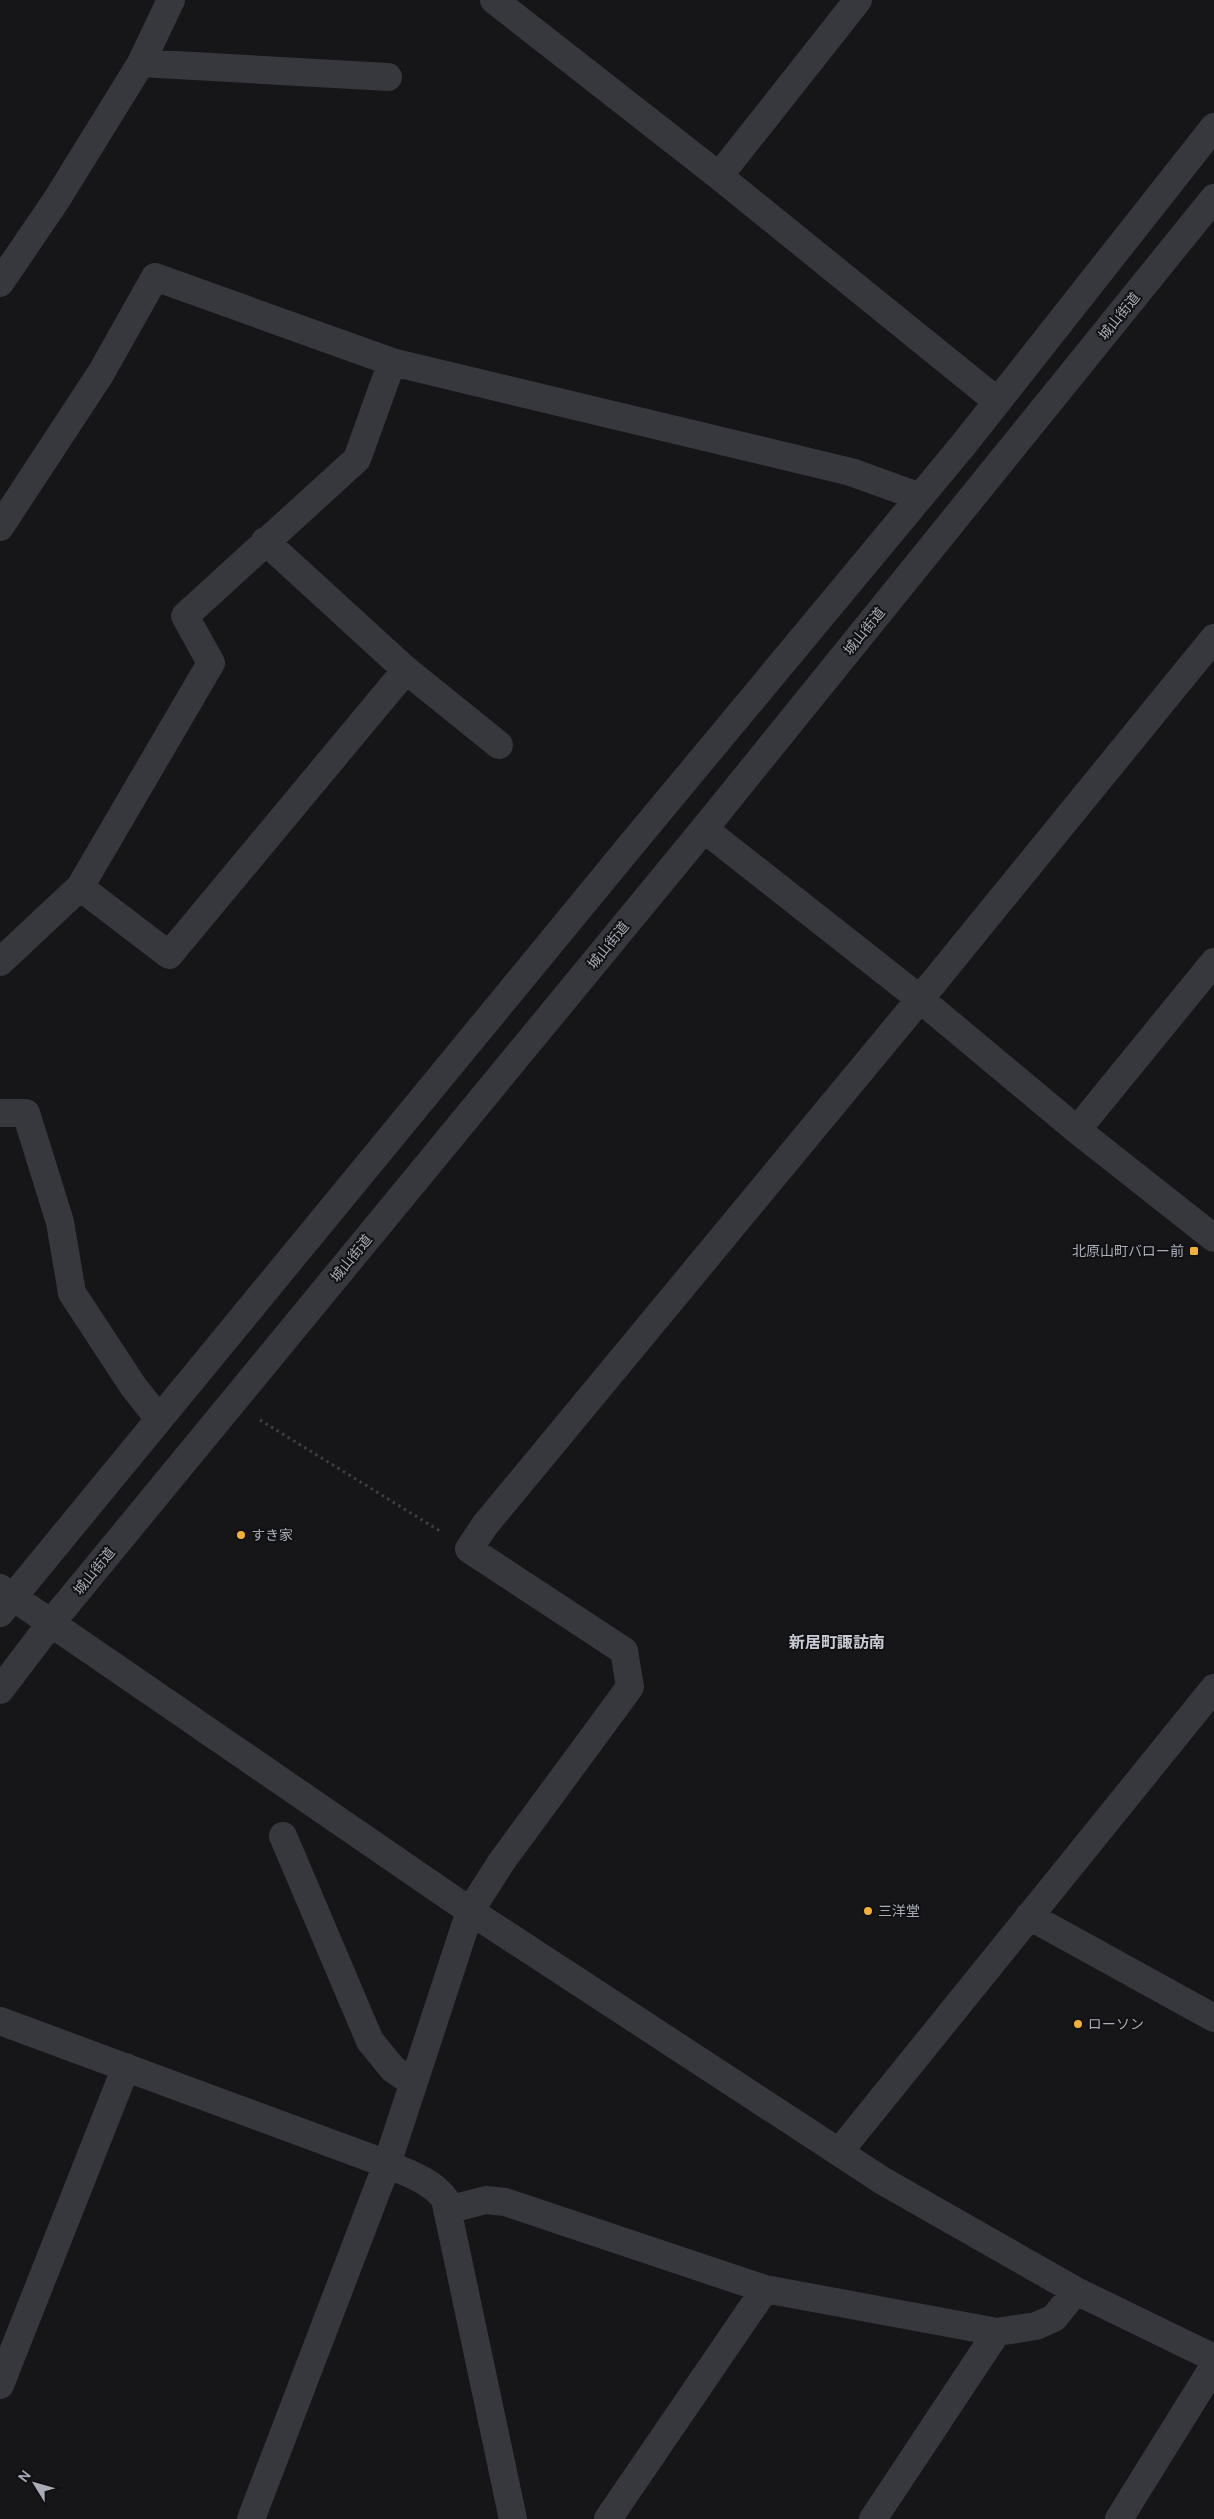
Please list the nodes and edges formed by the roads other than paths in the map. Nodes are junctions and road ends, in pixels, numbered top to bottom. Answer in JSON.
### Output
{"nodes":[{"id":1,"x":171,"y":0,"type":"edge"},
{"id":2,"x":494,"y":0,"type":"edge"},
{"id":3,"x":858,"y":0,"type":"edge"},
{"id":4,"x":141,"y":63,"type":"junction"},
{"id":5,"x":388,"y":77,"type":"dead end"},
{"id":6,"x":1214,"y":127,"type":"edge"},
{"id":7,"x":719,"y":176,"type":"junction"},
{"id":8,"x":1214,"y":198,"type":"edge"},
{"id":9,"x":0,"y":283,"type":"edge"},
{"id":10,"x":392,"y":362,"type":"junction"},
{"id":11,"x":997,"y":401,"type":"junction"},
{"id":12,"x":920,"y":497,"type":"junction"},
{"id":13,"x":0,"y":527,"type":"edge"},
{"id":14,"x":265,"y":542,"type":"junction"},
{"id":15,"x":1214,"y":638,"type":"edge"},
{"id":16,"x":406,"y":670,"type":"junction"},
{"id":17,"x":499,"y":745,"type":"dead end"},
{"id":18,"x":704,"y":829,"type":"junction"},
{"id":19,"x":80,"y":887,"type":"junction"},
{"id":20,"x":0,"y":962,"type":"edge"},
{"id":21,"x":1214,"y":962,"type":"edge"},
{"id":22,"x":920,"y":999,"type":"junction"},
{"id":23,"x":0,"y":1113,"type":"edge"},
{"id":24,"x":1078,"y":1130,"type":"junction"},
{"id":25,"x":1214,"y":1238,"type":"edge"},
{"id":26,"x":160,"y":1419,"type":"junction"},
{"id":27,"x":4,"y":1599,"type":"edge"},
{"id":28,"x":51,"y":1623,"type":"junction"},
{"id":29,"x":1214,"y":1688,"type":"edge"},
{"id":30,"x":0,"y":1690,"type":"edge"},
{"id":31,"x":283,"y":1836,"type":"dead end"},
{"id":32,"x":470,"y":1910,"type":"junction"},
{"id":33,"x":1029,"y":1916,"type":"junction"},
{"id":34,"x":1214,"y":2018,"type":"edge"},
{"id":35,"x":0,"y":2021,"type":"edge"},
{"id":36,"x":126,"y":2068,"type":"junction"},
{"id":37,"x":413,"y":2083,"type":"junction"},
{"id":38,"x":839,"y":2152,"type":"junction"},
{"id":39,"x":387,"y":2164,"type":"junction"},
{"id":40,"x":447,"y":2210,"type":"junction"},
{"id":41,"x":765,"y":2289,"type":"junction"},
{"id":42,"x":1076,"y":2291,"type":"junction"},
{"id":43,"x":997,"y":2332,"type":"junction"},
{"id":44,"x":1214,"y":2358,"type":"edge"},
{"id":45,"x":1214,"y":2366,"type":"edge"},
{"id":46,"x":0,"y":2385,"type":"edge"},
{"id":47,"x":513,"y":2516,"type":"edge"},
{"id":48,"x":251,"y":2519,"type":"edge"},
{"id":49,"x":608,"y":2519,"type":"edge"},
{"id":50,"x":873,"y":2519,"type":"edge"},
{"id":51,"x":1119,"y":2519,"type":"edge"}],
"edges":[{"from":1,"to":4,"type":"street"},
{"from":2,"to":7,"type":"street"},
{"from":3,"to":7,"type":"street"},
{"from":4,"to":5,"type":"street"},
{"from":4,"to":9,"type":"street"},
{"from":6,"to":11,"type":"street"},
{"from":7,"to":11,"type":"street"},
{"from":8,"to":18,"type":"street","name":"城山街道"},
{"from":10,"to":12,"type":"street"},
{"from":10,"to":13,"type":"street"},
{"from":10,"to":14,"type":"street"},
{"from":11,"to":12,"type":"street"},
{"from":12,"to":26,"type":"street"},
{"from":14,"to":16,"type":"street"},
{"from":14,"to":19,"type":"street"},
{"from":15,"to":22,"type":"street"},
{"from":16,"to":17,"type":"street"},
{"from":16,"to":19,"type":"street"},
{"from":18,"to":22,"type":"street"},
{"from":18,"to":28,"type":"street","name":"城山街道"},
{"from":19,"to":20,"type":"street"},
{"from":21,"to":24,"type":"street"},
{"from":22,"to":24,"type":"street"},
{"from":22,"to":32,"type":"street"},
{"from":23,"to":26,"type":"street"},
{"from":24,"to":25,"type":"street"},
{"from":26,"to":27,"type":"street"},
{"from":27,"to":28,"type":"street"},
{"from":28,"to":30,"type":"street","name":"城山街道"},
{"from":28,"to":32,"type":"street"},
{"from":29,"to":33,"type":"street"},
{"from":31,"to":37,"type":"street"},
{"from":32,"to":37,"type":"street"},
{"from":32,"to":38,"type":"street"},
{"from":33,"to":34,"type":"street"},
{"from":33,"to":38,"type":"street"},
{"from":35,"to":36,"type":"street"},
{"from":36,"to":39,"type":"street"},
{"from":36,"to":46,"type":"street"},
{"from":37,"to":39,"type":"street"},
{"from":38,"to":42,"type":"street"},
{"from":39,"to":40,"type":"street"},
{"from":39,"to":48,"type":"street"},
{"from":40,"to":41,"type":"street"},
{"from":40,"to":47,"type":"street"},
{"from":41,"to":43,"type":"street"},
{"from":41,"to":49,"type":"street"},
{"from":42,"to":43,"type":"street"},
{"from":42,"to":44,"type":"street"},
{"from":43,"to":50,"type":"street"},
{"from":45,"to":51,"type":"street"}]}
